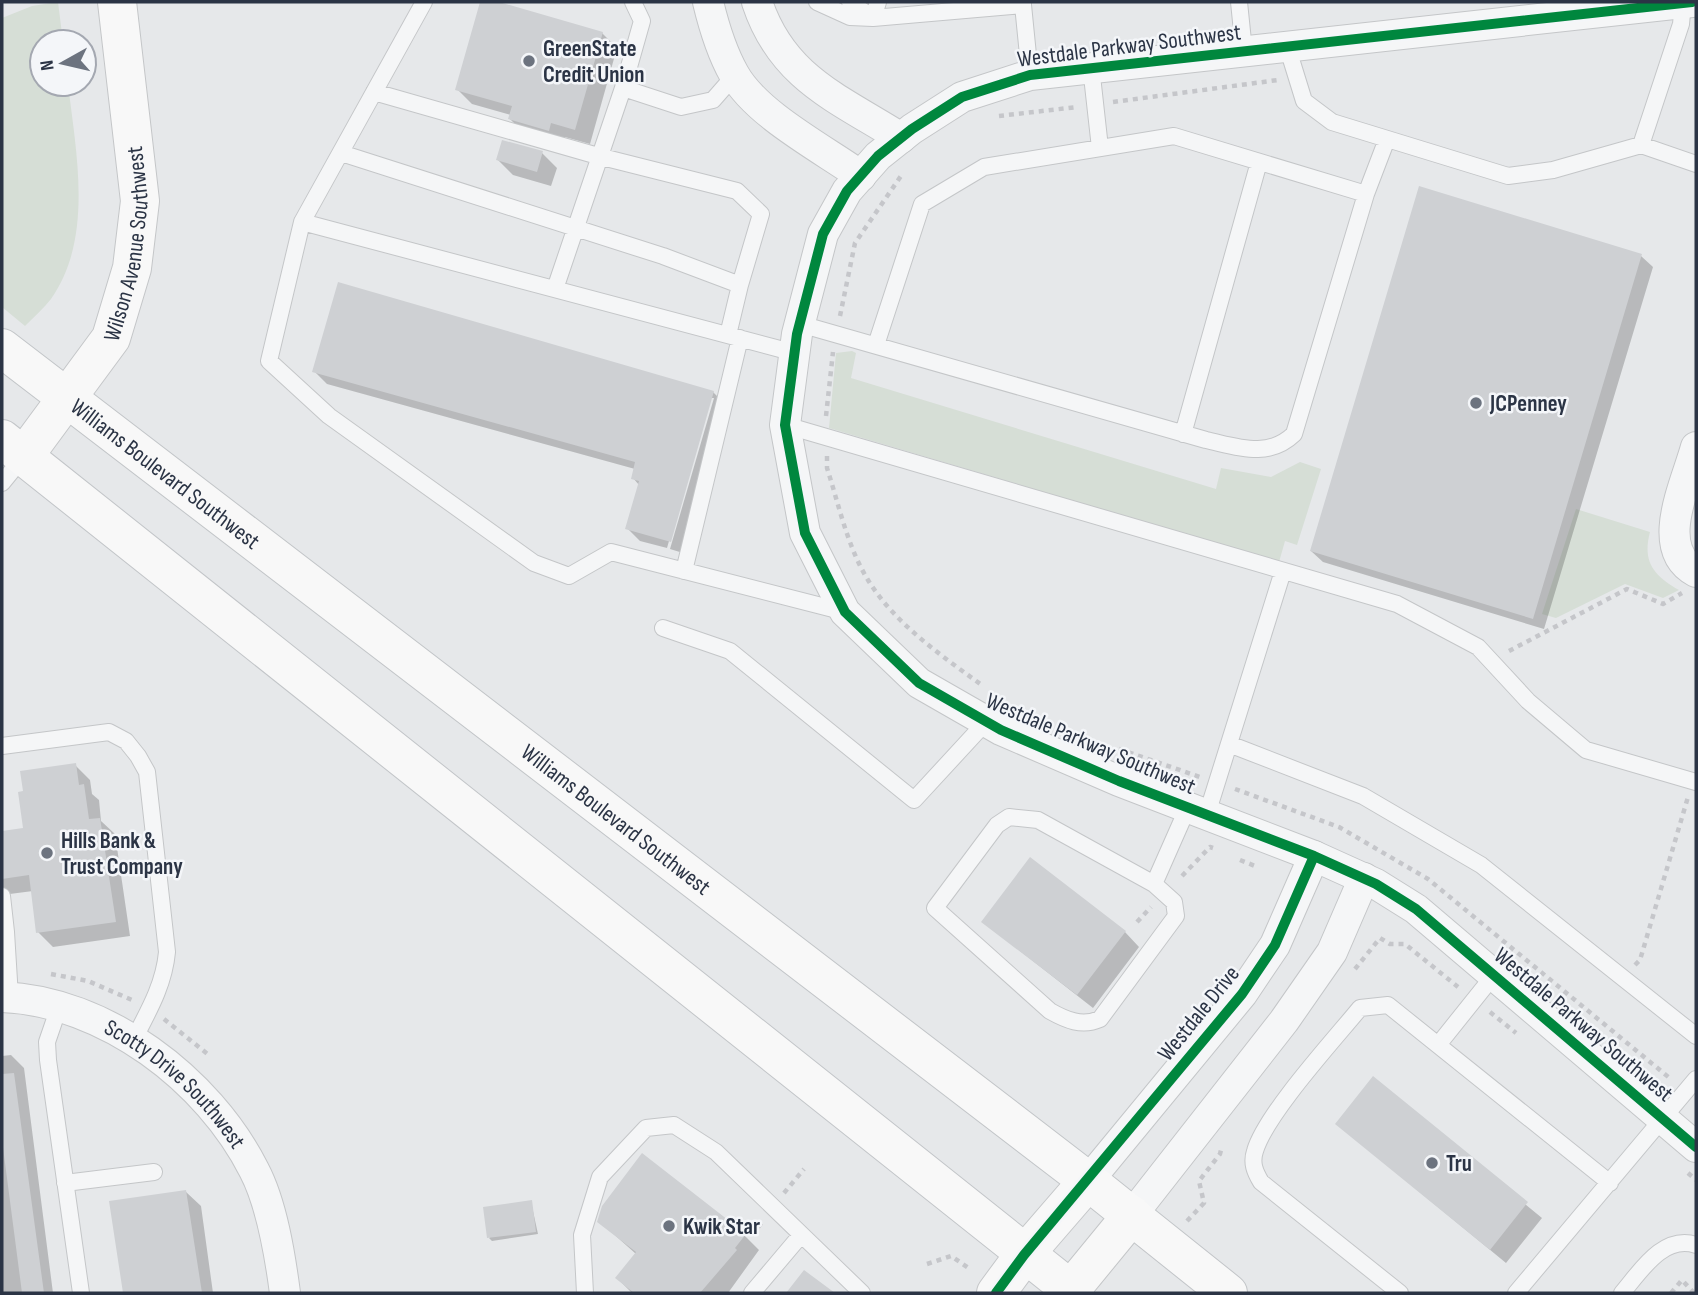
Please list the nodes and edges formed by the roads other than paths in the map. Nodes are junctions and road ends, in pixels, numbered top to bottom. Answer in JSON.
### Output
{"nodes":[{"id":1,"x":117,"y":2,"type":"edge"},
{"id":2,"x":424,"y":2,"type":"edge"},
{"id":3,"x":634,"y":2,"type":"edge"},
{"id":4,"x":708,"y":2,"type":"edge"},
{"id":5,"x":757,"y":2,"type":"edge"},
{"id":6,"x":817,"y":2,"type":"edge"},
{"id":7,"x":850,"y":2,"type":"edge"},
{"id":8,"x":878,"y":2,"type":"edge"},
{"id":9,"x":1239,"y":2,"type":"edge"},
{"id":10,"x":1687,"y":2,"type":"edge"},
{"id":11,"x":1023,"y":3,"type":"edge"},
{"id":12,"x":1551,"y":10,"type":"edge"},
{"id":13,"x":873,"y":18,"type":"junction"},
{"id":14,"x":1287,"y":46,"type":"junction"},
{"id":15,"x":1244,"y":51,"type":"junction"},
{"id":16,"x":1091,"y":67,"type":"junction"},
{"id":17,"x":1030,"y":75,"type":"junction"},
{"id":18,"x":734,"y":76,"type":"junction"},
{"id":19,"x":623,"y":88,"type":"junction"},
{"id":20,"x":374,"y":92,"type":"junction"},
{"id":21,"x":1387,"y":139,"type":"junction"},
{"id":22,"x":1640,"y":145,"type":"junction"},
{"id":23,"x":1100,"y":148,"type":"junction"},
{"id":24,"x":907,"y":151,"type":"junction"},
{"id":25,"x":341,"y":153,"type":"junction"},
{"id":26,"x":598,"y":156,"type":"junction"},
{"id":27,"x":1259,"y":162,"type":"junction"},
{"id":28,"x":1696,"y":164,"type":"edge"},
{"id":29,"x":861,"y":176,"type":"junction"},
{"id":30,"x":1366,"y":194,"type":"junction"},
{"id":31,"x":302,"y":222,"type":"junction"},
{"id":32,"x":573,"y":227,"type":"junction"},
{"id":33,"x":740,"y":285,"type":"junction"},
{"id":34,"x":555,"y":289,"type":"junction"},
{"id":35,"x":800,"y":324,"type":"junction"},
{"id":36,"x":734,"y":337,"type":"junction"},
{"id":37,"x":876,"y":345,"type":"junction"},
{"id":38,"x":2,"y":348,"type":"edge"},
{"id":39,"x":795,"y":353,"type":"junction"},
{"id":40,"x":68,"y":399,"type":"junction"},
{"id":41,"x":785,"y":425,"type":"junction"},
{"id":42,"x":1183,"y":434,"type":"junction"},
{"id":43,"x":1696,"y":447,"type":"edge"},
{"id":44,"x":9,"y":459,"type":"edge"},
{"id":45,"x":1693,"y":570,"type":"edge"},
{"id":46,"x":684,"y":571,"type":"junction"},
{"id":47,"x":1283,"y":571,"type":"junction"},
{"id":48,"x":845,"y":612,"type":"junction"},
{"id":49,"x":663,"y":628,"type":"dead end"},
{"id":50,"x":985,"y":723,"type":"junction"},
{"id":51,"x":1229,"y":744,"type":"junction"},
{"id":52,"x":2,"y":746,"type":"edge"},
{"id":53,"x":1693,"y":788,"type":"edge"},
{"id":54,"x":1197,"y":811,"type":"junction"},
{"id":55,"x":1314,"y":856,"type":"junction"},
{"id":56,"x":1364,"y":878,"type":"junction"},
{"id":57,"x":1159,"y":889,"type":"junction"},
{"id":58,"x":2,"y":896,"type":"edge"},
{"id":59,"x":4,"y":928,"type":"edge"},
{"id":60,"x":1494,"y":975,"type":"junction"},
{"id":61,"x":6,"y":997,"type":"edge"},
{"id":62,"x":59,"y":1007,"type":"junction"},
{"id":63,"x":1696,"y":1036,"type":"edge"},
{"id":64,"x":133,"y":1041,"type":"junction"},
{"id":65,"x":1438,"y":1045,"type":"junction"},
{"id":66,"x":1691,"y":1086,"type":"edge"},
{"id":67,"x":1664,"y":1119,"type":"junction"},
{"id":68,"x":1691,"y":1159,"type":"edge"},
{"id":69,"x":154,"y":1172,"type":"dead end"},
{"id":70,"x":1088,"y":1181,"type":"junction"},
{"id":71,"x":65,"y":1182,"type":"junction"},
{"id":72,"x":1610,"y":1183,"type":"junction"},
{"id":73,"x":1132,"y":1215,"type":"junction"},
{"id":74,"x":801,"y":1235,"type":"junction"},
{"id":75,"x":1696,"y":1245,"type":"edge"},
{"id":76,"x":1024,"y":1255,"type":"junction"},
{"id":77,"x":983,"y":1281,"type":"edge"},
{"id":78,"x":1071,"y":1292,"type":"edge"},
{"id":79,"x":81,"y":1293,"type":"edge"},
{"id":80,"x":285,"y":1293,"type":"edge"},
{"id":81,"x":585,"y":1293,"type":"edge"},
{"id":82,"x":752,"y":1293,"type":"edge"},
{"id":83,"x":862,"y":1293,"type":"edge"},
{"id":84,"x":1228,"y":1293,"type":"edge"},
{"id":85,"x":1400,"y":1293,"type":"edge"},
{"id":86,"x":1516,"y":1293,"type":"edge"},
{"id":87,"x":1622,"y":1293,"type":"edge"}],
"edges":[{"from":1,"to":40,"type":"main road","name":"Wilson Avenue Southwest"},
{"from":2,"to":20,"type":"lane"},
{"from":3,"to":19,"type":"lane"},
{"from":4,"to":18,"type":"street"},
{"from":5,"to":24,"type":"street"},
{"from":6,"to":13,"type":"lane"},
{"from":7,"to":13,"type":"lane"},
{"from":8,"to":13,"type":"lane"},
{"from":9,"to":15,"type":"lane"},
{"from":10,"to":12,"type":"street","name":"Westdale Parkway Southwest"},
{"from":10,"to":22,"type":"lane"},
{"from":11,"to":13,"type":"lane"},
{"from":11,"to":17,"type":"lane"},
{"from":12,"to":14,"type":"street","name":"Westdale Parkway Southwest"},
{"from":14,"to":15,"type":"street","name":"Westdale Parkway Southwest"},
{"from":14,"to":21,"type":"lane"},
{"from":15,"to":16,"type":"street","name":"Westdale Parkway Southwest"},
{"from":16,"to":17,"type":"street","name":"Westdale Parkway Southwest"},
{"from":16,"to":23,"type":"lane"},
{"from":17,"to":24,"type":"street","name":"Westdale Parkway Southwest"},
{"from":18,"to":19,"type":"lane"},
{"from":18,"to":29,"type":"street"},
{"from":19,"to":26,"type":"lane"},
{"from":20,"to":25,"type":"lane"},
{"from":20,"to":26,"type":"lane"},
{"from":21,"to":22,"type":"lane"},
{"from":21,"to":30,"type":"lane"},
{"from":22,"to":28,"type":"lane"},
{"from":23,"to":27,"type":"lane"},
{"from":23,"to":37,"type":"lane"},
{"from":24,"to":29,"type":"street","name":"Westdale Parkway Southwest"},
{"from":25,"to":31,"type":"lane"},
{"from":25,"to":32,"type":"lane"},
{"from":26,"to":32,"type":"lane"},
{"from":26,"to":33,"type":"lane"},
{"from":27,"to":30,"type":"lane"},
{"from":27,"to":42,"type":"lane"},
{"from":29,"to":35,"type":"street","name":"Westdale Parkway Southwest"},
{"from":30,"to":42,"type":"lane"},
{"from":31,"to":34,"type":"lane"},
{"from":31,"to":46,"type":"lane"},
{"from":32,"to":33,"type":"lane"},
{"from":32,"to":34,"type":"lane"},
{"from":33,"to":36,"type":"lane"},
{"from":34,"to":36,"type":"lane"},
{"from":35,"to":37,"type":"lane"},
{"from":35,"to":39,"type":"street","name":"Westdale Parkway Southwest"},
{"from":36,"to":39,"type":"lane"},
{"from":36,"to":46,"type":"lane"},
{"from":37,"to":42,"type":"lane"},
{"from":38,"to":40,"type":"main road","name":"Williams Boulevard Southwest"},
{"from":39,"to":41,"type":"street","name":"Westdale Parkway Southwest"},
{"from":40,"to":44,"type":"main road","name":"Wilson Avenue Southwest"},
{"from":40,"to":70,"type":"main road","name":"Williams Boulevard Southwest"},
{"from":41,"to":47,"type":"lane"},
{"from":41,"to":48,"type":"street","name":"Westdale Parkway Southwest"},
{"from":43,"to":45,"type":"street"},
{"from":44,"to":76,"type":"main road"},
{"from":46,"to":48,"type":"lane"},
{"from":47,"to":51,"type":"lane"},
{"from":47,"to":53,"type":"lane"},
{"from":48,"to":50,"type":"street","name":"Westdale Parkway Southwest"},
{"from":49,"to":50,"type":"lane"},
{"from":50,"to":54,"type":"street","name":"Westdale Parkway Southwest"},
{"from":51,"to":54,"type":"lane"},
{"from":51,"to":63,"type":"lane"},
{"from":52,"to":64,"type":"lane"},
{"from":54,"to":55,"type":"street","name":"Westdale Parkway Southwest"},
{"from":54,"to":57,"type":"lane"},
{"from":55,"to":56,"type":"street","name":"Westdale Parkway Southwest"},
{"from":55,"to":70,"type":"street","name":"Westdale Drive"},
{"from":56,"to":60,"type":"street","name":"Westdale Parkway Southwest"},
{"from":56,"to":73,"type":"street"},
{"from":57,"to":57,"type":"lane"},
{"from":58,"to":59,"type":"lane"},
{"from":59,"to":61,"type":"lane"},
{"from":60,"to":65,"type":"lane"},
{"from":60,"to":67,"type":"street","name":"Westdale Parkway Southwest"},
{"from":61,"to":62,"type":"street","name":"Scotty Drive Southwest"},
{"from":62,"to":64,"type":"street","name":"Scotty Drive Southwest"},
{"from":62,"to":71,"type":"lane"},
{"from":64,"to":80,"type":"street","name":"Scotty Drive Southwest"},
{"from":65,"to":72,"type":"lane"},
{"from":65,"to":85,"type":"lane"},
{"from":66,"to":67,"type":"lane"},
{"from":67,"to":68,"type":"street","name":"Westdale Parkway Southwest"},
{"from":67,"to":72,"type":"lane"},
{"from":69,"to":71,"type":"lane"},
{"from":70,"to":73,"type":"main road","name":"Williams Boulevard Southwest"},
{"from":70,"to":76,"type":"main road"},
{"from":71,"to":79,"type":"lane"},
{"from":72,"to":86,"type":"lane"},
{"from":73,"to":78,"type":"main road"},
{"from":73,"to":84,"type":"main road","name":"Williams Boulevard Southwest"},
{"from":74,"to":81,"type":"lane"},
{"from":74,"to":82,"type":"lane"},
{"from":74,"to":83,"type":"lane"},
{"from":75,"to":87,"type":"lane"},
{"from":76,"to":77,"type":"main road"},
{"from":76,"to":78,"type":"main road"}]}
